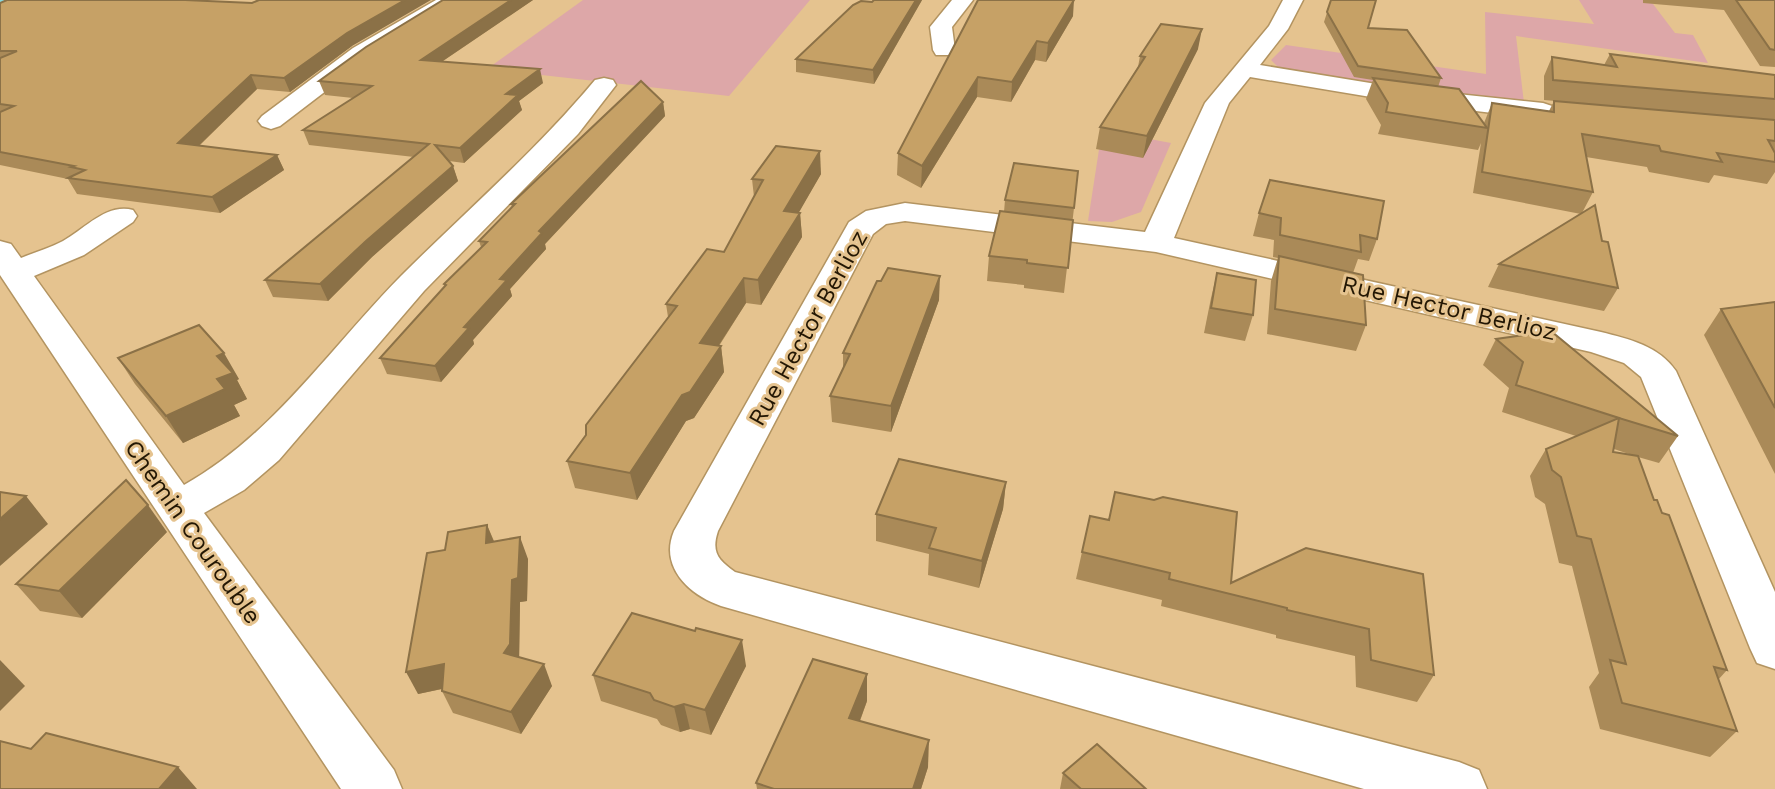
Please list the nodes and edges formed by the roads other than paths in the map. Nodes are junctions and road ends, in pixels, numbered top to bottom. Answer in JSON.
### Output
{"nodes":[{"id":1,"x":20,"y":0,"type":"edge"},
{"id":2,"x":451,"y":0,"type":"edge"},
{"id":3,"x":963,"y":0,"type":"edge"},
{"id":4,"x":1293,"y":0,"type":"edge"},
{"id":5,"x":0,"y":10,"type":"edge"},
{"id":6,"x":944,"y":50,"type":"dead end"},
{"id":7,"x":1244,"y":69,"type":"junction"},
{"id":8,"x":604,"y":85,"type":"dead end"},
{"id":9,"x":1566,"y":114,"type":"edge"},
{"id":10,"x":271,"y":121,"type":"dead end"},
{"id":11,"x":122,"y":216,"type":"dead end"},
{"id":12,"x":1156,"y":243,"type":"junction"},
{"id":13,"x":8,"y":261,"type":"edge"},
{"id":14,"x":177,"y":509,"type":"junction"},
{"id":15,"x":1775,"y":648,"type":"edge"},
{"id":16,"x":374,"y":789,"type":"edge"},
{"id":17,"x":1459,"y":789,"type":"edge"}],
"edges":[{"from":1,"to":5,"type":"main road"},
{"from":2,"to":10,"type":"street"},
{"from":3,"to":6,"type":"street"},
{"from":4,"to":7,"type":"street"},
{"from":7,"to":9,"type":"street"},
{"from":7,"to":12,"type":"street"},
{"from":8,"to":14,"type":"street"},
{"from":11,"to":13,"type":"street","name":"Chemin Courouble"},
{"from":12,"to":15,"type":"street","name":"Rue Hector Berlioz"},
{"from":12,"to":17,"type":"street","name":"Rue Hector Berlioz"},
{"from":13,"to":14,"type":"street","name":"Chemin Courouble"},
{"from":14,"to":16,"type":"street","name":"Chemin Courouble"}]}
